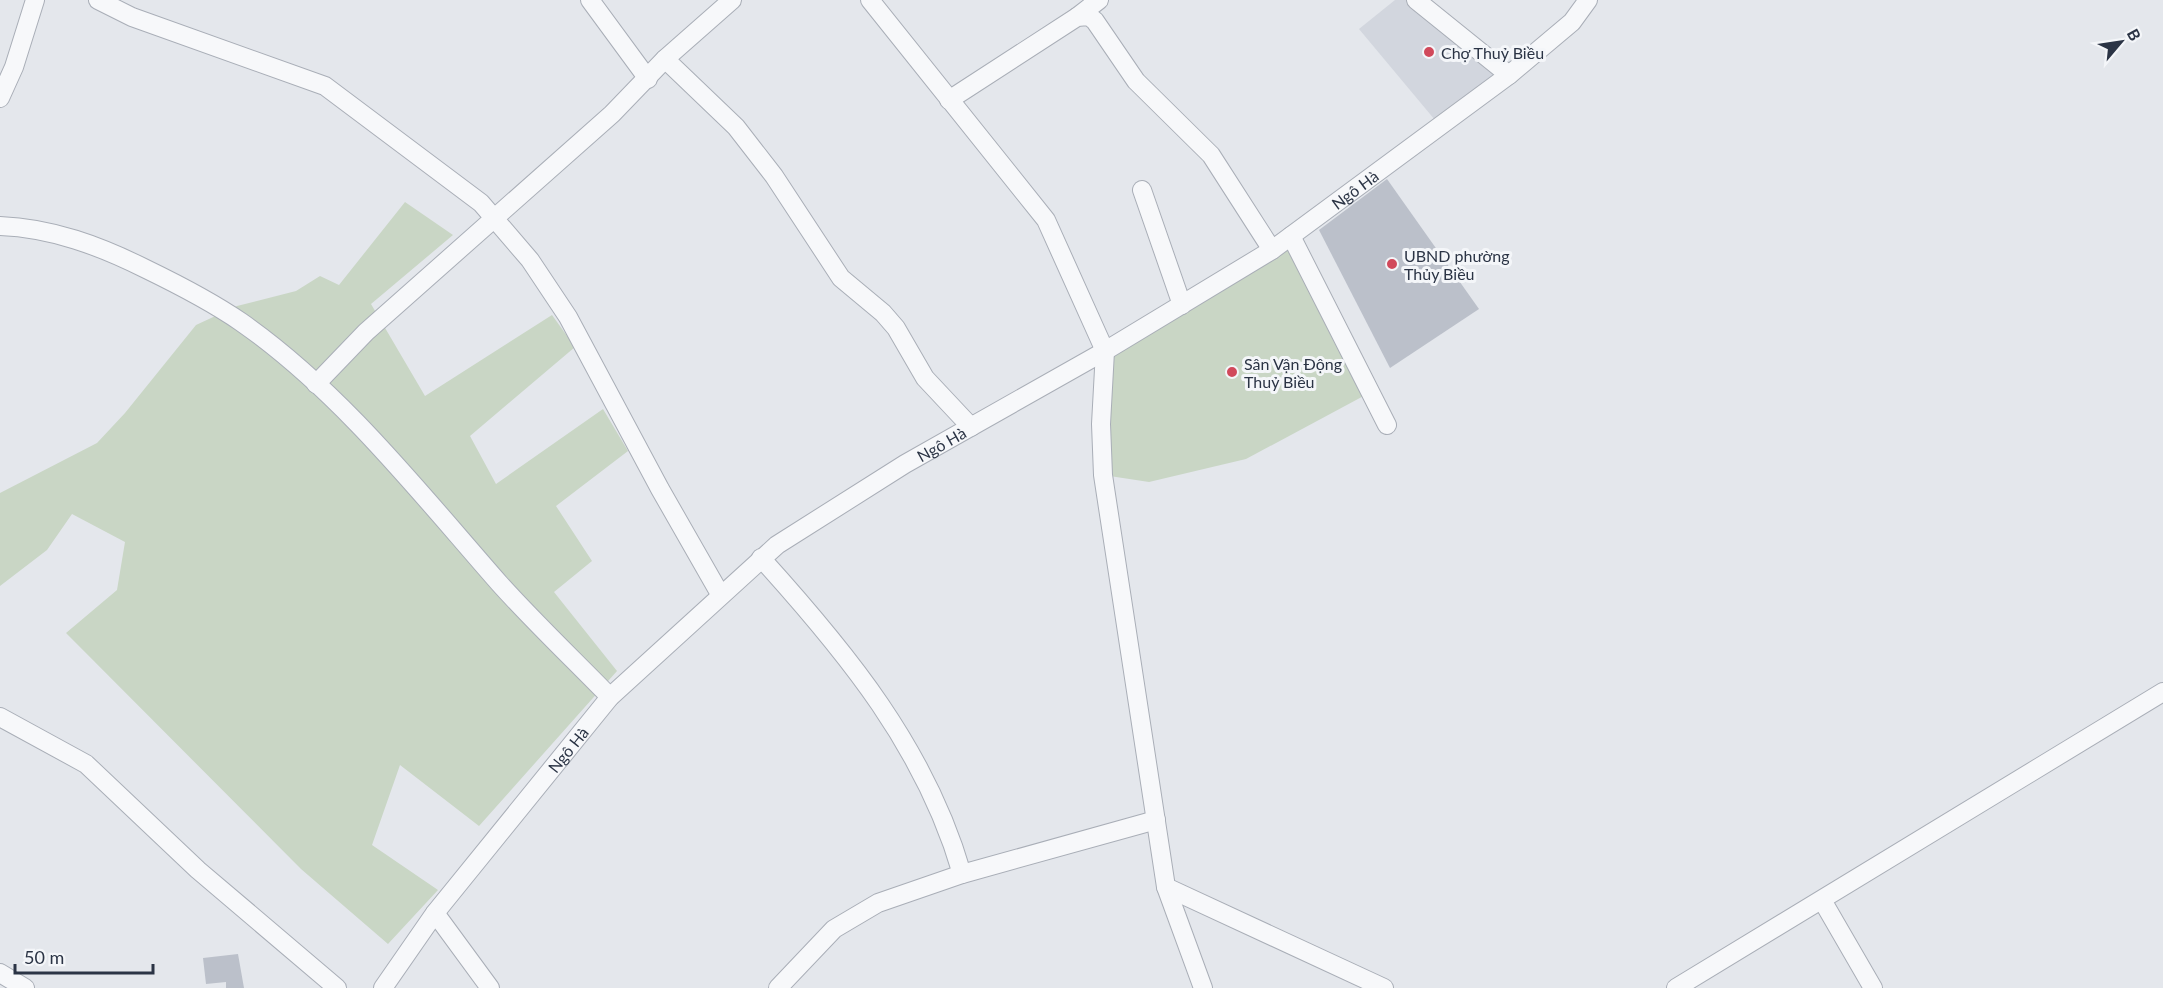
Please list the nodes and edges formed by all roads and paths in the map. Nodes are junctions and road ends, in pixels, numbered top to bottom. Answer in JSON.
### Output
{"nodes":[{"id":1,"x":35,"y":0,"type":"edge"},
{"id":2,"x":98,"y":0,"type":"edge"},
{"id":3,"x":590,"y":0,"type":"edge"},
{"id":4,"x":732,"y":0,"type":"edge"},
{"id":5,"x":870,"y":0,"type":"edge"},
{"id":6,"x":1099,"y":0,"type":"edge"},
{"id":7,"x":1416,"y":0,"type":"edge"},
{"id":8,"x":1588,"y":0,"type":"edge"},
{"id":9,"x":1077,"y":17,"type":"junction"},
{"id":10,"x":665,"y":59,"type":"junction"},
{"id":11,"x":1509,"y":75,"type":"junction"},
{"id":12,"x":648,"y":79,"type":"junction"},
{"id":13,"x":0,"y":98,"type":"edge"},
{"id":14,"x":949,"y":100,"type":"junction"},
{"id":15,"x":1142,"y":190,"type":"dead end"},
{"id":16,"x":495,"y":218,"type":"junction"},
{"id":17,"x":0,"y":226,"type":"edge"},
{"id":18,"x":1291,"y":236,"type":"junction"},
{"id":19,"x":1272,"y":250,"type":"junction"},
{"id":20,"x":1182,"y":305,"type":"junction"},
{"id":21,"x":1105,"y":351,"type":"junction"},
{"id":22,"x":316,"y":384,"type":"junction"},
{"id":23,"x":1387,"y":425,"type":"dead end"},
{"id":24,"x":971,"y":427,"type":"junction"},
{"id":25,"x":761,"y":558,"type":"junction"},
{"id":26,"x":720,"y":594,"type":"junction"},
{"id":27,"x":2163,"y":692,"type":"edge"},
{"id":28,"x":610,"y":697,"type":"junction"},
{"id":29,"x":0,"y":717,"type":"edge"},
{"id":30,"x":1156,"y":820,"type":"junction"},
{"id":31,"x":962,"y":874,"type":"junction"},
{"id":32,"x":1166,"y":887,"type":"junction"},
{"id":33,"x":1822,"y":900,"type":"junction"},
{"id":34,"x":435,"y":913,"type":"junction"},
{"id":35,"x":0,"y":973,"type":"edge"},
{"id":36,"x":25,"y":988,"type":"edge"},
{"id":37,"x":337,"y":988,"type":"edge"},
{"id":38,"x":383,"y":988,"type":"edge"},
{"id":39,"x":490,"y":988,"type":"edge"},
{"id":40,"x":778,"y":988,"type":"edge"},
{"id":41,"x":1203,"y":988,"type":"edge"},
{"id":42,"x":1384,"y":988,"type":"edge"},
{"id":43,"x":1676,"y":988,"type":"edge"},
{"id":44,"x":1873,"y":988,"type":"edge"}],
"edges":[{"from":1,"to":13,"type":"street"},
{"from":2,"to":16,"type":"street"},
{"from":3,"to":12,"type":"street"},
{"from":4,"to":10,"type":"street"},
{"from":5,"to":14,"type":"street"},
{"from":6,"to":9,"type":"street"},
{"from":7,"to":11,"type":"street"},
{"from":8,"to":11,"type":"street","name":"Ngô Hà"},
{"from":9,"to":14,"type":"street"},
{"from":9,"to":19,"type":"street"},
{"from":10,"to":12,"type":"street"},
{"from":10,"to":24,"type":"street"},
{"from":11,"to":18,"type":"street","name":"Ngô Hà"},
{"from":12,"to":16,"type":"street"},
{"from":14,"to":21,"type":"street"},
{"from":15,"to":20,"type":"street"},
{"from":16,"to":22,"type":"street"},
{"from":16,"to":26,"type":"street"},
{"from":17,"to":22,"type":"street"},
{"from":18,"to":19,"type":"street","name":"Ngô Hà"},
{"from":18,"to":23,"type":"street"},
{"from":19,"to":20,"type":"street","name":"Ngô Hà"},
{"from":20,"to":21,"type":"street","name":"Ngô Hà"},
{"from":21,"to":24,"type":"street","name":"Ngô Hà"},
{"from":21,"to":30,"type":"street"},
{"from":22,"to":28,"type":"street"},
{"from":24,"to":25,"type":"street","name":"Ngô Hà"},
{"from":25,"to":26,"type":"street","name":"Ngô Hà"},
{"from":25,"to":31,"type":"street"},
{"from":26,"to":28,"type":"street","name":"Ngô Hà"},
{"from":27,"to":33,"type":"street"},
{"from":28,"to":34,"type":"street","name":"Ngô Hà"},
{"from":29,"to":37,"type":"street"},
{"from":30,"to":31,"type":"street"},
{"from":30,"to":32,"type":"street"},
{"from":31,"to":40,"type":"street"},
{"from":32,"to":41,"type":"street"},
{"from":32,"to":42,"type":"street"},
{"from":33,"to":43,"type":"street"},
{"from":33,"to":44,"type":"street"},
{"from":34,"to":38,"type":"street","name":"Ngô Hà"},
{"from":34,"to":39,"type":"street"},
{"from":35,"to":36,"type":"street"}]}
